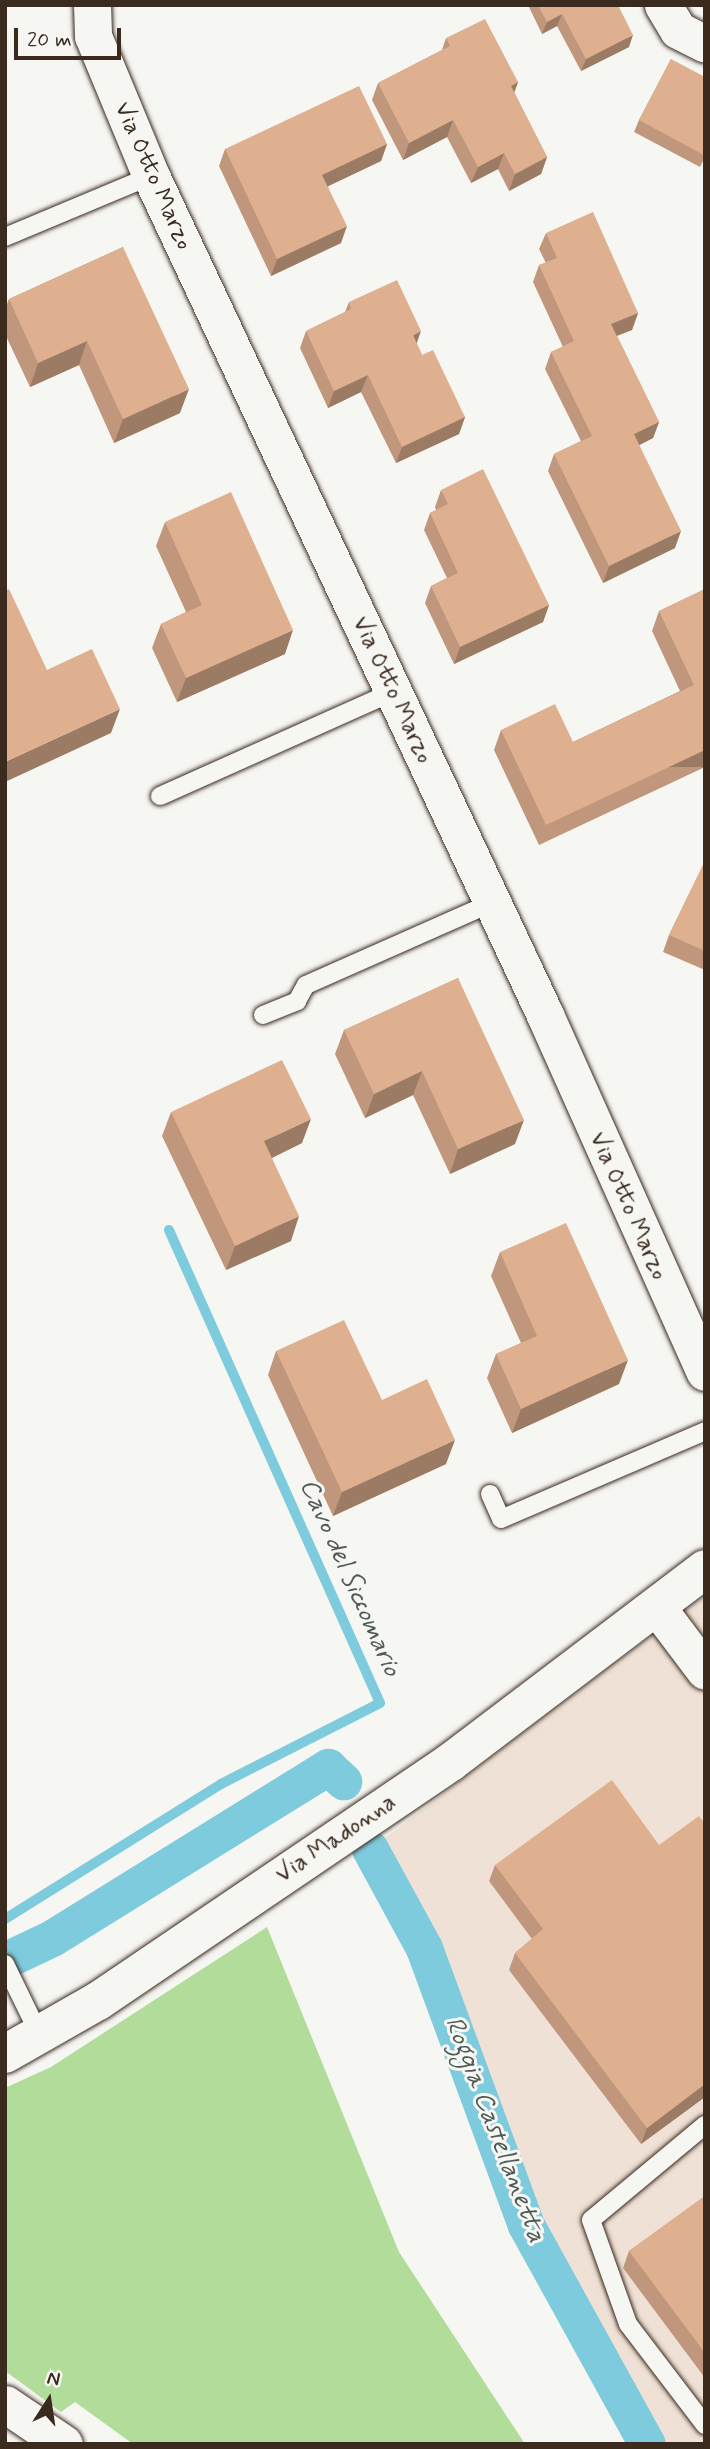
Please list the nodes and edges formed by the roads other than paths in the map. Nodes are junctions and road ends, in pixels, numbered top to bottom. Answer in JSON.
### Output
{"nodes":[{"id":1,"x":92,"y":5,"type":"edge"},
{"id":2,"x":663,"y":5,"type":"edge"},
{"id":3,"x":705,"y":44,"type":"edge"},
{"id":4,"x":151,"y":176,"type":"junction"},
{"id":5,"x":5,"y":237,"type":"edge"},
{"id":6,"x":393,"y":692,"type":"junction"},
{"id":7,"x":159,"y":796,"type":"dead end"},
{"id":8,"x":491,"y":903,"type":"junction"},
{"id":9,"x":262,"y":1015,"type":"dead end"},
{"id":10,"x":705,"y":1372,"type":"edge"},
{"id":11,"x":705,"y":1431,"type":"edge"},
{"id":12,"x":490,"y":1494,"type":"dead end"},
{"id":13,"x":705,"y":1569,"type":"edge"},
{"id":14,"x":656,"y":1606,"type":"junction"},
{"id":15,"x":705,"y":1671,"type":"edge"},
{"id":16,"x":5,"y":1964,"type":"edge"},
{"id":17,"x":39,"y":2034,"type":"junction"},
{"id":18,"x":5,"y":2054,"type":"edge"},
{"id":19,"x":705,"y":2125,"type":"edge"},
{"id":20,"x":20,"y":2422,"type":"edge"},
{"id":21,"x":705,"y":2425,"type":"edge"},
{"id":22,"x":64,"y":2444,"type":"edge"}],
"edges":[{"from":1,"to":4,"type":"street","name":"Via Otto Marzo"},
{"from":2,"to":3,"type":"street"},
{"from":4,"to":5,"type":"lane"},
{"from":4,"to":6,"type":"street","name":"Via Otto Marzo"},
{"from":6,"to":7,"type":"lane"},
{"from":6,"to":8,"type":"street","name":"Via Otto Marzo"},
{"from":8,"to":9,"type":"lane"},
{"from":8,"to":10,"type":"street","name":"Via Otto Marzo"},
{"from":11,"to":12,"type":"lane"},
{"from":13,"to":14,"type":"street","name":"Via Madonna"},
{"from":14,"to":15,"type":"street"},
{"from":14,"to":17,"type":"street","name":"Via Madonna"},
{"from":16,"to":17,"type":"lane"},
{"from":17,"to":18,"type":"street","name":"Via Madonna"},
{"from":19,"to":21,"type":"lane"},
{"from":20,"to":22,"type":"street"}]}
